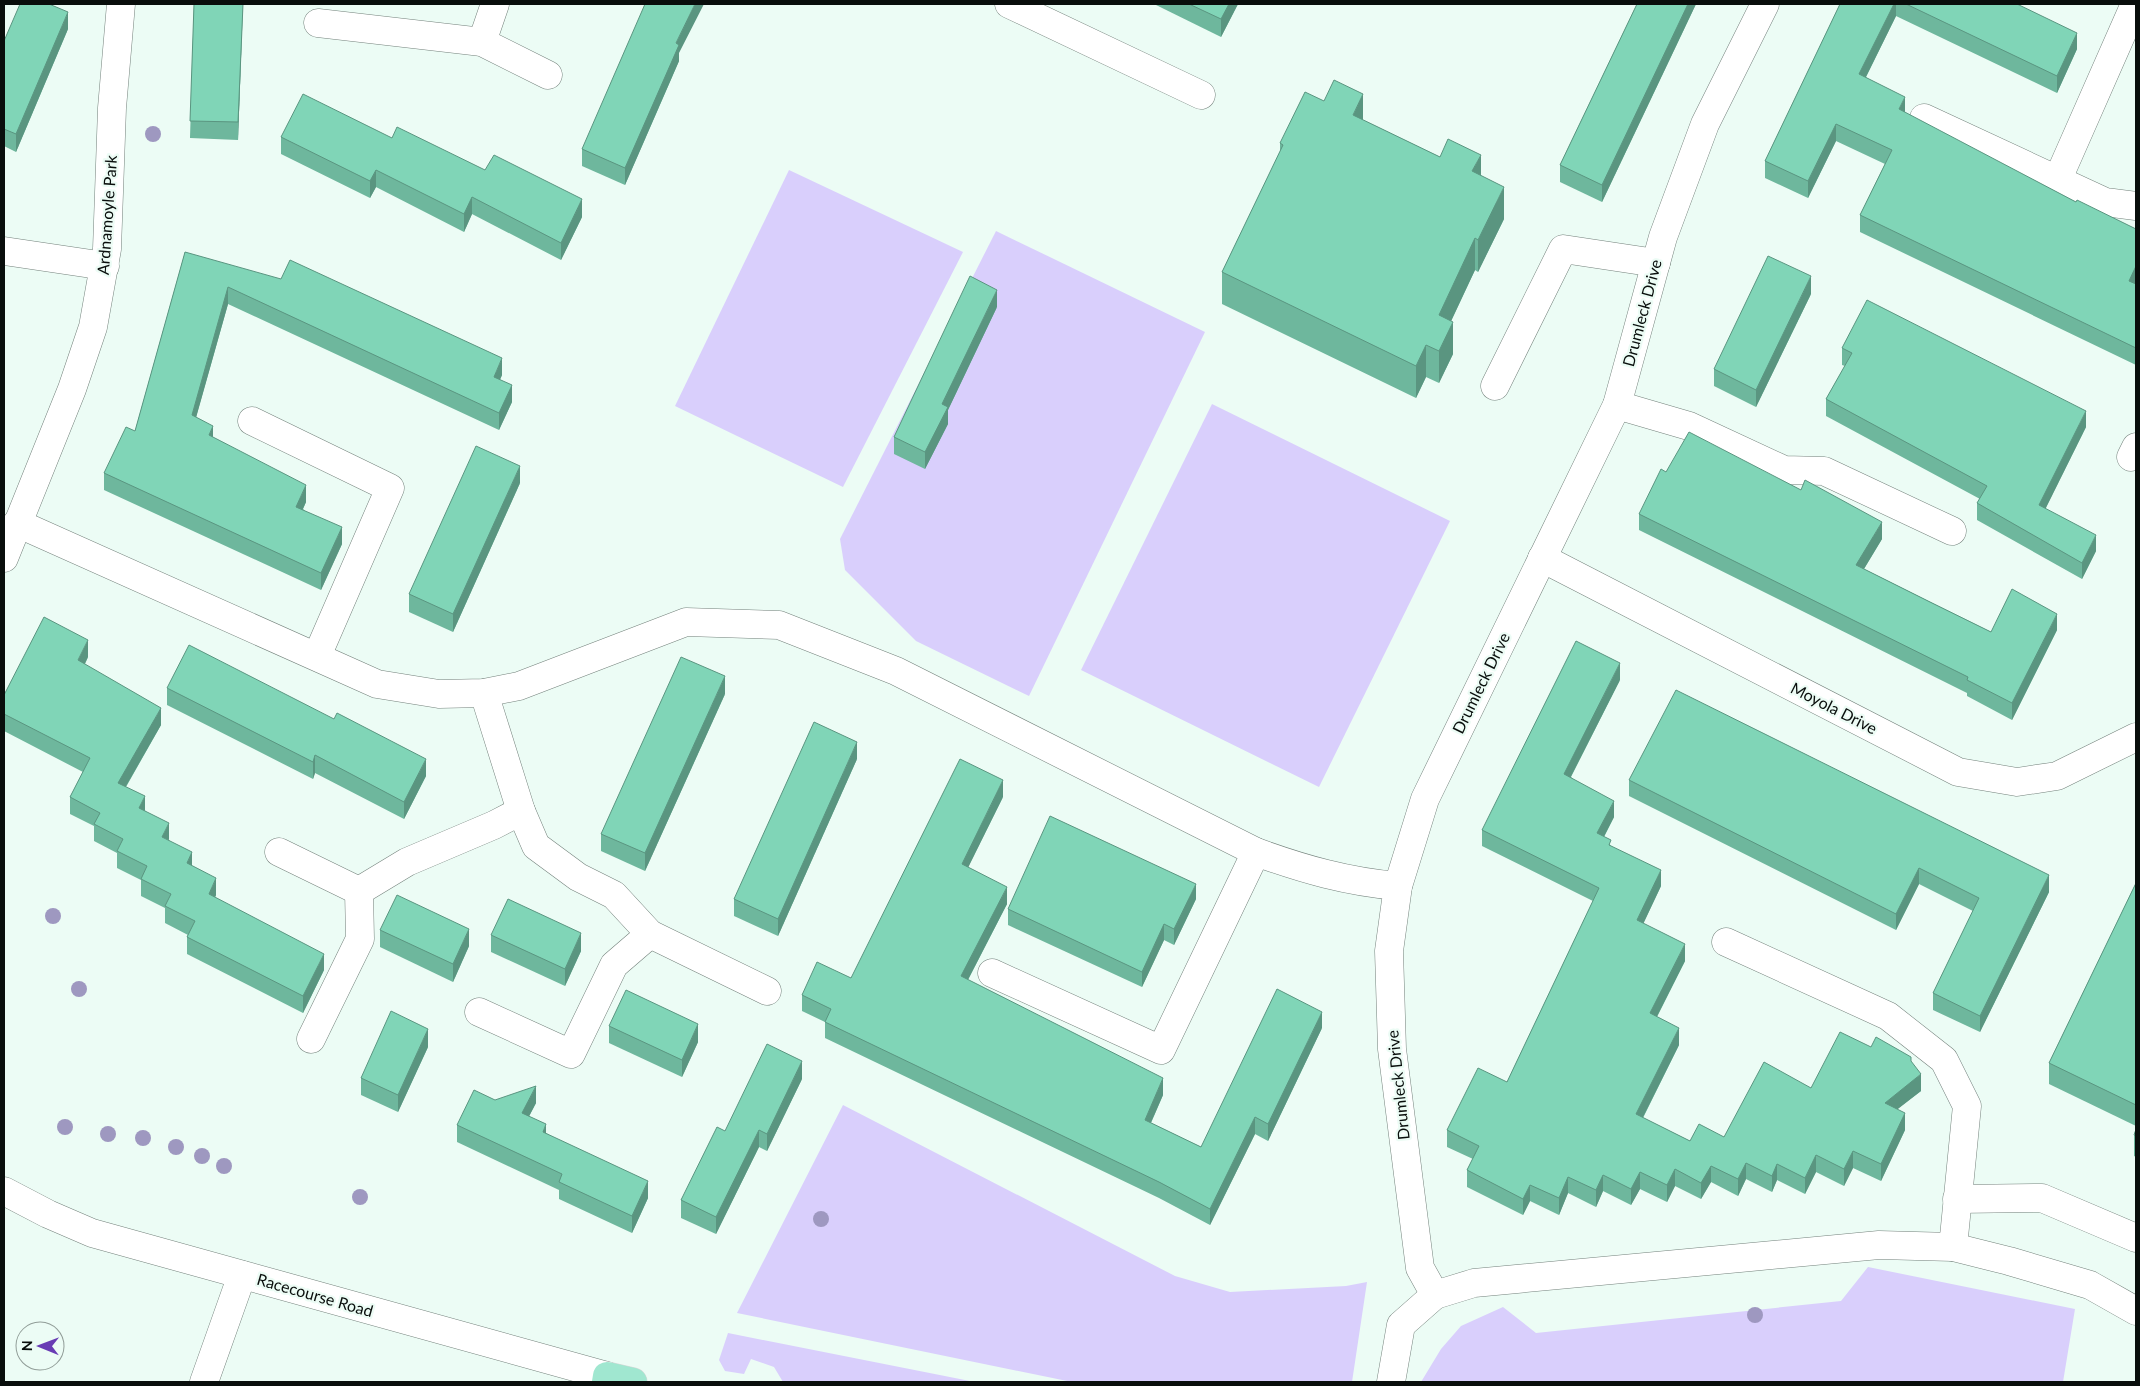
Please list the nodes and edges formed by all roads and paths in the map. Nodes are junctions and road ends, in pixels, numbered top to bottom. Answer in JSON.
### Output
{"nodes":[{"id":1,"x":121,"y":4,"type":"edge"},
{"id":2,"x":495,"y":4,"type":"edge"},
{"id":3,"x":1009,"y":4,"type":"edge"},
{"id":4,"x":1765,"y":4,"type":"edge"},
{"id":5,"x":2134,"y":4,"type":"edge"},
{"id":6,"x":318,"y":23,"type":"dead end"},
{"id":7,"x":482,"y":42,"type":"junction"},
{"id":8,"x":548,"y":75,"type":"dead end"},
{"id":9,"x":1201,"y":95,"type":"dead end"},
{"id":10,"x":1924,"y":118,"type":"dead end"},
{"id":11,"x":2056,"y":180,"type":"junction"},
{"id":12,"x":2136,"y":206,"type":"edge"},
{"id":13,"x":4,"y":251,"type":"edge"},
{"id":14,"x":1656,"y":263,"type":"junction"},
{"id":15,"x":105,"y":266,"type":"junction"},
{"id":16,"x":1495,"y":386,"type":"dead end"},
{"id":17,"x":1617,"y":405,"type":"junction"},
{"id":18,"x":252,"y":421,"type":"dead end"},
{"id":19,"x":17,"y":523,"type":"junction"},
{"id":20,"x":1952,"y":531,"type":"dead end"},
{"id":21,"x":4,"y":558,"type":"edge"},
{"id":22,"x":1542,"y":558,"type":"junction"},
{"id":23,"x":317,"y":656,"type":"junction"},
{"id":24,"x":484,"y":693,"type":"junction"},
{"id":25,"x":2136,"y":737,"type":"edge"},
{"id":26,"x":520,"y":811,"type":"junction"},
{"id":27,"x":279,"y":852,"type":"dead end"},
{"id":28,"x":1256,"y":852,"type":"junction"},
{"id":29,"x":1398,"y":886,"type":"junction"},
{"id":30,"x":359,"y":891,"type":"junction"},
{"id":31,"x":650,"y":934,"type":"junction"},
{"id":32,"x":1726,"y":942,"type":"dead end"},
{"id":33,"x":992,"y":973,"type":"dead end"},
{"id":34,"x":767,"y":991,"type":"dead end"},
{"id":35,"x":479,"y":1012,"type":"dead end"},
{"id":36,"x":311,"y":1039,"type":"dead end"},
{"id":37,"x":4,"y":1191,"type":"edge"},
{"id":38,"x":1957,"y":1199,"type":"junction"},
{"id":39,"x":2136,"y":1238,"type":"edge"},
{"id":40,"x":1953,"y":1247,"type":"junction"},
{"id":41,"x":242,"y":1275,"type":"junction"},
{"id":42,"x":1435,"y":1295,"type":"junction"},
{"id":43,"x":2136,"y":1311,"type":"edge"},
{"id":44,"x":607,"y":1379,"type":"edge"},
{"id":45,"x":204,"y":1382,"type":"edge"},
{"id":46,"x":633,"y":1382,"type":"edge"},
{"id":47,"x":1391,"y":1382,"type":"edge"}],
"edges":[{"from":1,"to":15,"type":"street","name":"Ardnamoyle Park"},
{"from":2,"to":7,"type":"street"},
{"from":3,"to":9,"type":"street"},
{"from":4,"to":14,"type":"street","name":"Drumleck Drive"},
{"from":5,"to":11,"type":"street"},
{"from":6,"to":7,"type":"street"},
{"from":7,"to":8,"type":"street"},
{"from":10,"to":11,"type":"street"},
{"from":11,"to":12,"type":"street"},
{"from":13,"to":15,"type":"street"},
{"from":14,"to":16,"type":"street"},
{"from":14,"to":17,"type":"street","name":"Drumleck Drive"},
{"from":15,"to":19,"type":"street","name":"Ardnamoyle Park"},
{"from":17,"to":20,"type":"street"},
{"from":17,"to":22,"type":"street","name":"Drumleck Drive"},
{"from":18,"to":23,"type":"street"},
{"from":19,"to":21,"type":"street","name":"Ardnamoyle Park"},
{"from":19,"to":23,"type":"street"},
{"from":22,"to":25,"type":"street","name":"Moyola Drive"},
{"from":22,"to":29,"type":"street","name":"Drumleck Drive"},
{"from":23,"to":24,"type":"street"},
{"from":24,"to":26,"type":"street"},
{"from":24,"to":28,"type":"street"},
{"from":26,"to":30,"type":"street"},
{"from":26,"to":31,"type":"street"},
{"from":27,"to":30,"type":"street"},
{"from":28,"to":29,"type":"street"},
{"from":28,"to":33,"type":"street"},
{"from":29,"to":42,"type":"street","name":"Drumleck Drive"},
{"from":30,"to":36,"type":"street"},
{"from":31,"to":34,"type":"street"},
{"from":31,"to":35,"type":"street"},
{"from":32,"to":38,"type":"street"},
{"from":37,"to":41,"type":"street","name":"Racecourse Road"},
{"from":38,"to":39,"type":"street"},
{"from":38,"to":40,"type":"street"},
{"from":40,"to":42,"type":"street"},
{"from":40,"to":43,"type":"street"},
{"from":41,"to":44,"type":"street","name":"Racecourse Road"},
{"from":41,"to":45,"type":"street"},
{"from":42,"to":47,"type":"street"},
{"from":44,"to":46,"type":"main road","name":"Racecourse Road"}]}
